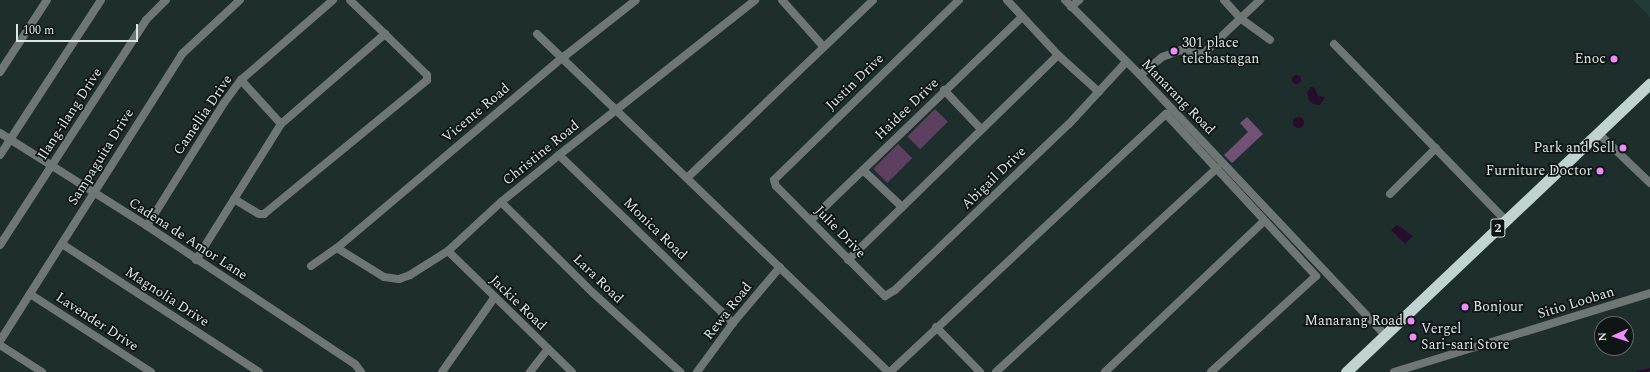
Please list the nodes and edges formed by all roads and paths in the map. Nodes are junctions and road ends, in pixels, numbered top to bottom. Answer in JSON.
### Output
{"nodes":[{"id":1,"x":47,"y":0,"type":"edge"},
{"id":2,"x":101,"y":0,"type":"edge"},
{"id":3,"x":166,"y":0,"type":"edge"},
{"id":4,"x":240,"y":0,"type":"edge"},
{"id":5,"x":332,"y":0,"type":"edge"},
{"id":6,"x":350,"y":0,"type":"edge"},
{"id":7,"x":636,"y":0,"type":"edge"},
{"id":8,"x":755,"y":0,"type":"edge"},
{"id":9,"x":782,"y":0,"type":"edge"},
{"id":10,"x":873,"y":0,"type":"edge"},
{"id":11,"x":959,"y":0,"type":"edge"},
{"id":12,"x":1007,"y":0,"type":"edge"},
{"id":13,"x":1065,"y":0,"type":"edge"},
{"id":14,"x":1079,"y":0,"type":"edge"},
{"id":15,"x":1224,"y":0,"type":"edge"},
{"id":16,"x":1260,"y":0,"type":"edge"},
{"id":17,"x":1071,"y":7,"type":"junction"},
{"id":18,"x":1022,"y":17,"type":"junction"},
{"id":19,"x":1240,"y":18,"type":"junction"},
{"id":20,"x":385,"y":34,"type":"junction"},
{"id":21,"x":537,"y":34,"type":"dead end"},
{"id":22,"x":1270,"y":40,"type":"dead end"},
{"id":23,"x":1334,"y":44,"type":"dead end"},
{"id":24,"x":823,"y":46,"type":"junction"},
{"id":25,"x":1058,"y":55,"type":"junction"},
{"id":26,"x":561,"y":58,"type":"junction"},
{"id":27,"x":1126,"y":62,"type":"junction"},
{"id":28,"x":0,"y":72,"type":"edge"},
{"id":29,"x":1140,"y":76,"type":"junction"},
{"id":30,"x":241,"y":80,"type":"junction"},
{"id":31,"x":1650,"y":84,"type":"edge"},
{"id":32,"x":944,"y":90,"type":"junction"},
{"id":33,"x":1099,"y":92,"type":"junction"},
{"id":34,"x":616,"y":110,"type":"junction"},
{"id":35,"x":281,"y":124,"type":"junction"},
{"id":36,"x":981,"y":129,"type":"junction"},
{"id":37,"x":0,"y":133,"type":"edge"},
{"id":38,"x":1598,"y":133,"type":"junction"},
{"id":39,"x":9,"y":140,"type":"junction"},
{"id":40,"x":1436,"y":148,"type":"junction"},
{"id":41,"x":0,"y":155,"type":"edge"},
{"id":42,"x":559,"y":155,"type":"junction"},
{"id":43,"x":50,"y":167,"type":"junction"},
{"id":44,"x":1217,"y":168,"type":"junction"},
{"id":45,"x":863,"y":170,"type":"junction"},
{"id":46,"x":687,"y":178,"type":"junction"},
{"id":47,"x":1650,"y":183,"type":"edge"},
{"id":48,"x":776,"y":186,"type":"joint"},
{"id":49,"x":94,"y":193,"type":"junction"},
{"id":50,"x":1390,"y":194,"type":"dead end"},
{"id":51,"x":234,"y":199,"type":"junction"},
{"id":52,"x":501,"y":202,"type":"junction"},
{"id":53,"x":902,"y":207,"type":"junction"},
{"id":54,"x":811,"y":220,"type":"junction"},
{"id":55,"x":1506,"y":220,"type":"junction"},
{"id":56,"x":1264,"y":221,"type":"junction"},
{"id":57,"x":147,"y":226,"type":"junction"},
{"id":58,"x":62,"y":244,"type":"junction"},
{"id":59,"x":0,"y":245,"type":"edge"},
{"id":60,"x":337,"y":248,"type":"junction"},
{"id":61,"x":448,"y":251,"type":"junction"},
{"id":62,"x":196,"y":260,"type":"junction"},
{"id":63,"x":848,"y":260,"type":"junction"},
{"id":64,"x":311,"y":266,"type":"dead end"},
{"id":65,"x":780,"y":267,"type":"junction"},
{"id":66,"x":1650,"y":293,"type":"edge"},
{"id":67,"x":30,"y":294,"type":"junction"},
{"id":68,"x":885,"y":296,"type":"joint"},
{"id":69,"x":494,"y":298,"type":"junction"},
{"id":70,"x":732,"y":323,"type":"junction"},
{"id":71,"x":936,"y":327,"type":"junction"},
{"id":72,"x":1385,"y":335,"type":"junction"},
{"id":73,"x":0,"y":341,"type":"edge"},
{"id":74,"x":0,"y":344,"type":"edge"},
{"id":75,"x":548,"y":349,"type":"junction"},
{"id":76,"x":360,"y":370,"type":"edge"},
{"id":77,"x":42,"y":372,"type":"edge"},
{"id":78,"x":151,"y":372,"type":"edge"},
{"id":79,"x":259,"y":372,"type":"edge"},
{"id":80,"x":442,"y":372,"type":"edge"},
{"id":81,"x":530,"y":372,"type":"edge"},
{"id":82,"x":572,"y":372,"type":"edge"},
{"id":83,"x":680,"y":372,"type":"edge"},
{"id":84,"x":697,"y":372,"type":"edge"},
{"id":85,"x":889,"y":372,"type":"edge"},
{"id":86,"x":980,"y":372,"type":"edge"},
{"id":87,"x":996,"y":372,"type":"edge"},
{"id":88,"x":1106,"y":372,"type":"edge"},
{"id":89,"x":1211,"y":372,"type":"edge"},
{"id":90,"x":1346,"y":372,"type":"edge"},
{"id":91,"x":1394,"y":372,"type":"edge"}],
"edges":[{"from":1,"to":28,"type":"street"},
{"from":2,"to":39,"type":"street"},
{"from":3,"to":43,"type":"street","name":"Ilang-ilang Drive"},
{"from":4,"to":49,"type":"street","name":"Sampaguita Drive"},
{"from":5,"to":30,"type":"street","name":"Camellia Drive"},
{"from":6,"to":20,"type":"street"},
{"from":7,"to":26,"type":"street","name":"Vicente Road"},
{"from":8,"to":34,"type":"street","name":"Christine Road"},
{"from":9,"to":24,"type":"street"},
{"from":10,"to":24,"type":"street"},
{"from":11,"to":48,"type":"street","name":"Justin Drive"},
{"from":12,"to":18,"type":"street"},
{"from":13,"to":17,"type":"street","name":"Manarang Road"},
{"from":14,"to":17,"type":"street"},
{"from":15,"to":19,"type":"street"},
{"from":16,"to":19,"type":"street"},
{"from":17,"to":27,"type":"street","name":"Manarang Road"},
{"from":18,"to":25,"type":"street"},
{"from":18,"to":32,"type":"street","name":"Haidee Drive"},
{"from":19,"to":22,"type":"street"},
{"from":19,"to":29,"type":"street"},
{"from":20,"to":35,"type":"street"},
{"from":20,"to":51,"type":"street"},
{"from":21,"to":26,"type":"street"},
{"from":23,"to":40,"type":"street"},
{"from":24,"to":46,"type":"street"},
{"from":25,"to":33,"type":"street"},
{"from":25,"to":36,"type":"street"},
{"from":26,"to":34,"type":"street"},
{"from":26,"to":60,"type":"street","name":"Vicente Road"},
{"from":27,"to":29,"type":"street","name":"Manarang Road"},
{"from":27,"to":33,"type":"street","name":"Abigail Drive"},
{"from":29,"to":72,"type":"street","name":"Manarang Road"},
{"from":30,"to":35,"type":"street"},
{"from":30,"to":57,"type":"street","name":"Camellia Drive"},
{"from":31,"to":38,"type":"highway","number":"2"},
{"from":32,"to":36,"type":"street"},
{"from":32,"to":45,"type":"street","name":"Haidee Drive"},
{"from":33,"to":68,"type":"street","name":"Abigail Drive"},
{"from":34,"to":42,"type":"street","name":"Christine Road"},
{"from":34,"to":46,"type":"street"},
{"from":35,"to":51,"type":"street"},
{"from":36,"to":53,"type":"street"},
{"from":37,"to":39,"type":"street","name":"Cadena de Amor Lane"},
{"from":38,"to":47,"type":"street"},
{"from":38,"to":55,"type":"highway","number":"2"},
{"from":39,"to":41,"type":"street"},
{"from":39,"to":43,"type":"street","name":"Cadena de Amor Lane"},
{"from":40,"to":50,"type":"street"},
{"from":40,"to":55,"type":"street"},
{"from":42,"to":52,"type":"street","name":"Christine Road"},
{"from":42,"to":70,"type":"street","name":"Monica Road"},
{"from":43,"to":49,"type":"street","name":"Cadena de Amor Lane"},
{"from":43,"to":59,"type":"street","name":"Ilang-ilang Drive"},
{"from":44,"to":56,"type":"street"},
{"from":44,"to":71,"type":"street"},
{"from":44,"to":87,"type":"street"},
{"from":45,"to":53,"type":"street"},
{"from":45,"to":54,"type":"street","name":"Haidee Drive"},
{"from":46,"to":65,"type":"street"},
{"from":48,"to":54,"type":"street","name":"Julie Drive"},
{"from":49,"to":57,"type":"street","name":"Cadena de Amor Lane"},
{"from":49,"to":58,"type":"street","name":"Sampaguita Drive"},
{"from":51,"to":62,"type":"street"},
{"from":52,"to":61,"type":"street","name":"Christine Road"},
{"from":52,"to":83,"type":"street","name":"Lara Road"},
{"from":53,"to":63,"type":"street"},
{"from":54,"to":63,"type":"street","name":"Julie Drive"},
{"from":55,"to":72,"type":"highway","number":"2"},
{"from":56,"to":88,"type":"street"},
{"from":56,"to":89,"type":"street"},
{"from":57,"to":62,"type":"street","name":"Cadena de Amor Lane"},
{"from":58,"to":67,"type":"street","name":"Sampaguita Drive"},
{"from":58,"to":79,"type":"street","name":"Magnolia Drive"},
{"from":60,"to":61,"type":"street","name":"Christine Road"},
{"from":60,"to":64,"type":"street","name":"Vicente Road"},
{"from":61,"to":69,"type":"street","name":"Jackie Road"},
{"from":62,"to":76,"type":"street","name":"Cadena de Amor Lane"},
{"from":63,"to":68,"type":"street","name":"Julie Drive"},
{"from":65,"to":70,"type":"street","name":"Rewa Road"},
{"from":65,"to":85,"type":"street"},
{"from":66,"to":91,"type":"street","name":"Sitio Looban"},
{"from":67,"to":73,"type":"street","name":"Sampaguita Drive"},
{"from":67,"to":78,"type":"street","name":"Lavender Drive"},
{"from":69,"to":75,"type":"street","name":"Jackie Road"},
{"from":69,"to":80,"type":"street"},
{"from":70,"to":84,"type":"street","name":"Rewa Road"},
{"from":71,"to":85,"type":"street"},
{"from":71,"to":86,"type":"street"},
{"from":72,"to":90,"type":"highway","number":"2"},
{"from":74,"to":77,"type":"street"},
{"from":75,"to":81,"type":"street"},
{"from":75,"to":82,"type":"street","name":"Jackie Road"}]}
